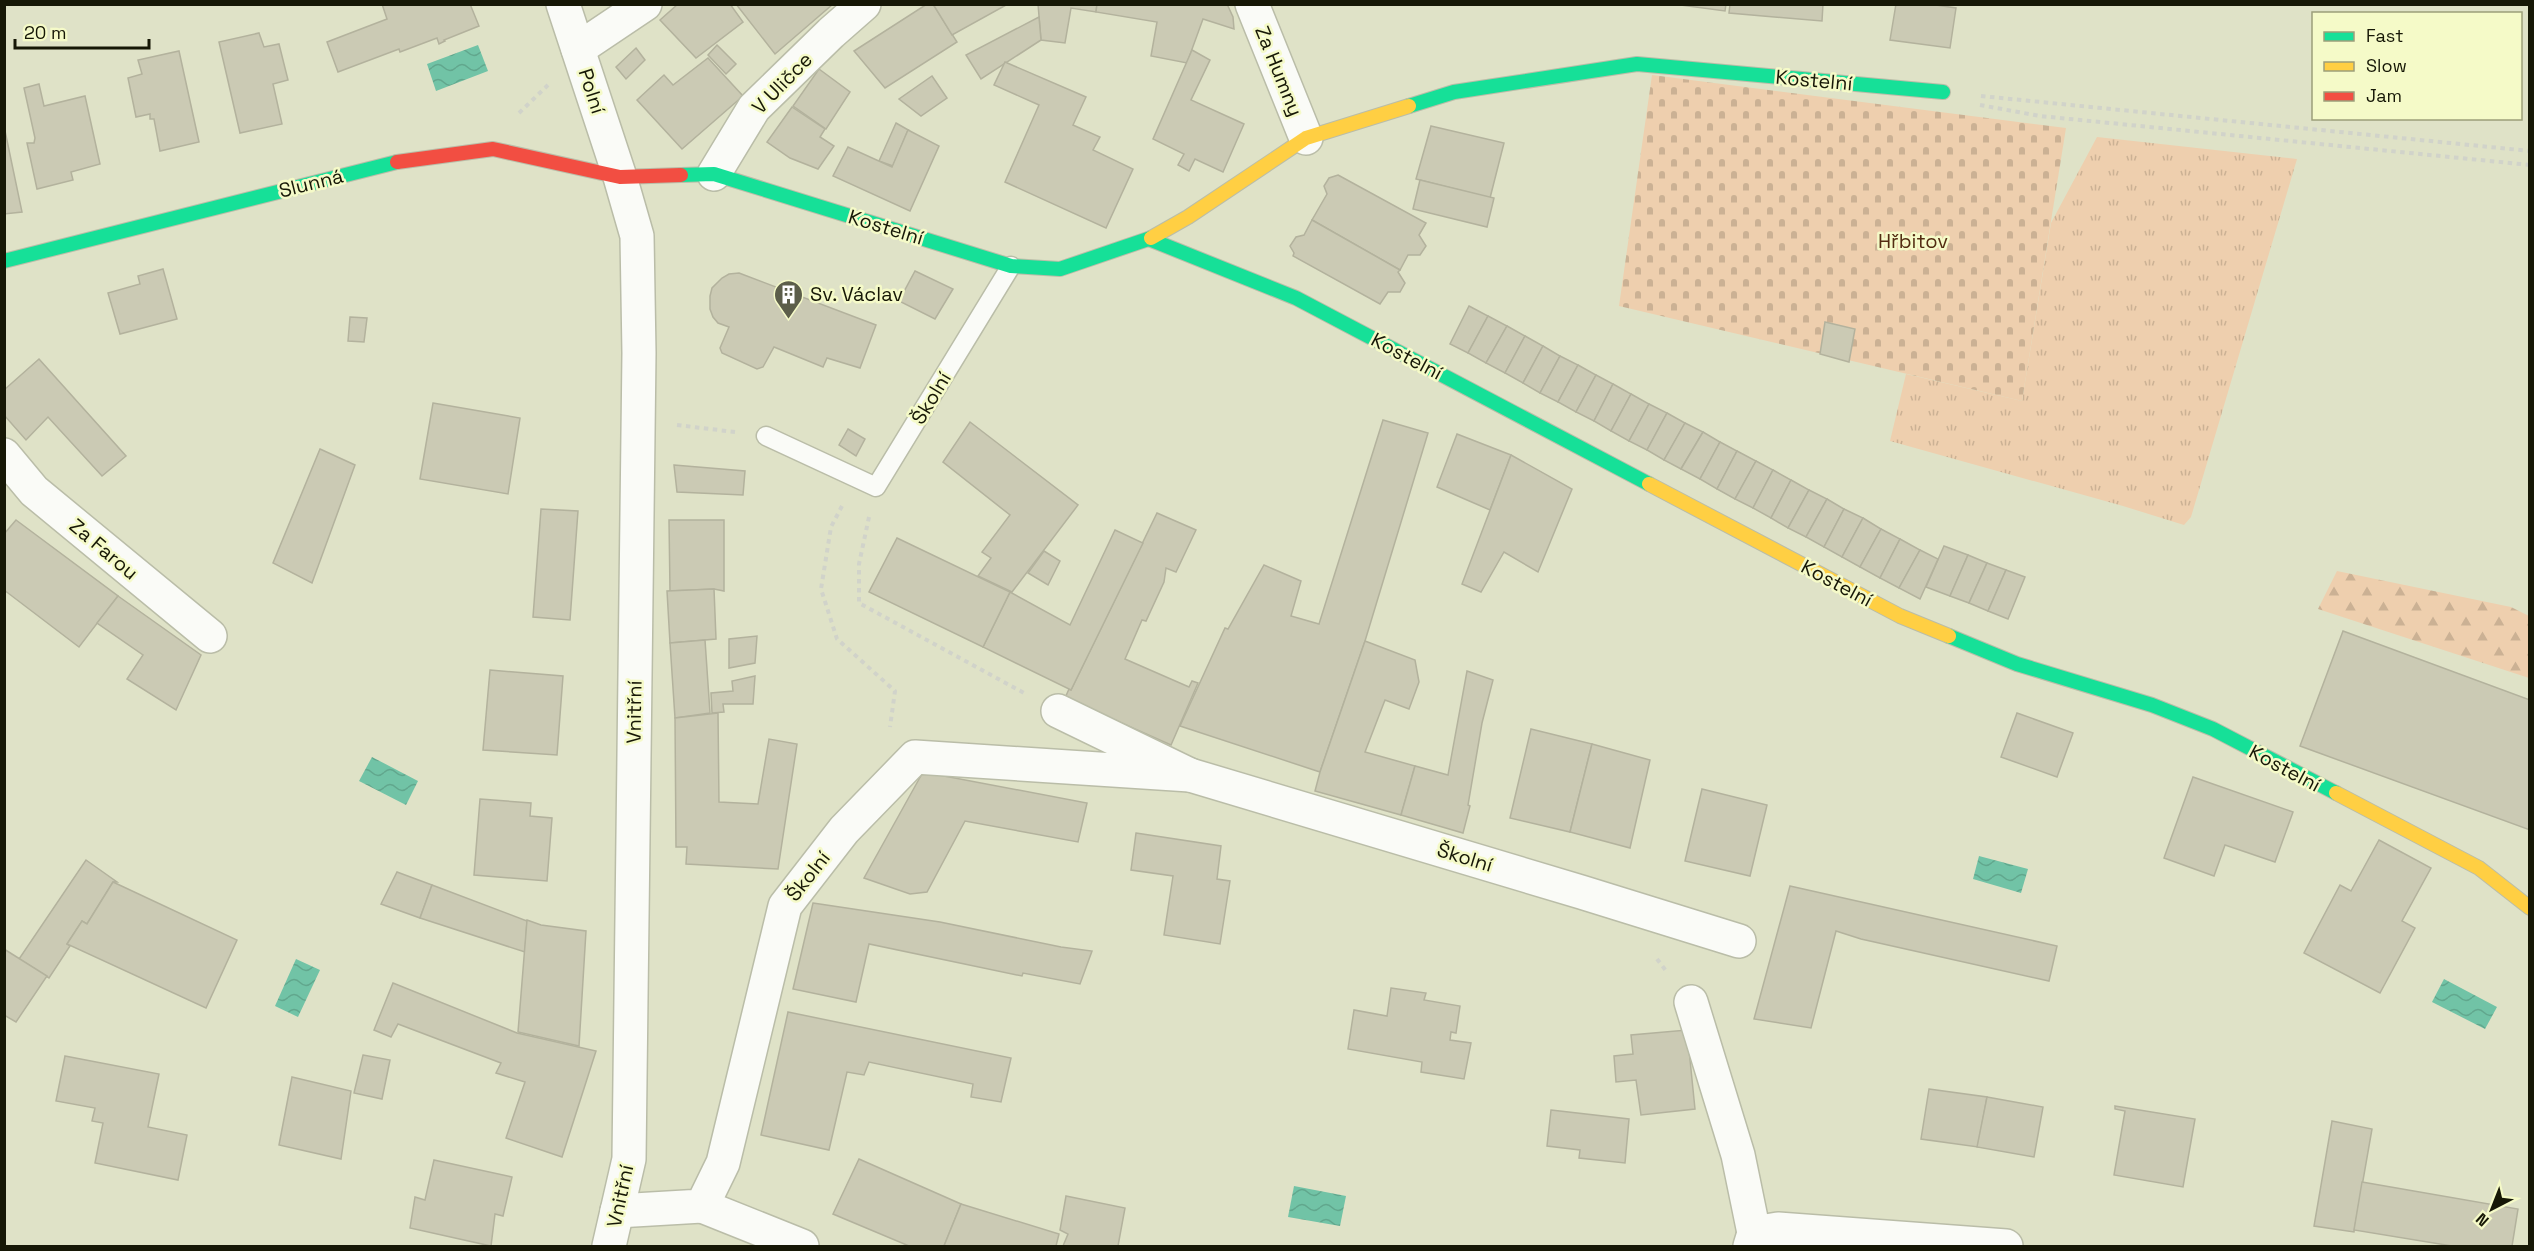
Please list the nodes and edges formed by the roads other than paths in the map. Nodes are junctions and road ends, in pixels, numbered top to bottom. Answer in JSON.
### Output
{"nodes":[{"id":1,"x":563,"y":4,"type":"edge"},
{"id":2,"x":645,"y":4,"type":"edge"},
{"id":3,"x":864,"y":4,"type":"edge"},
{"id":4,"x":1252,"y":4,"type":"edge"},
{"id":5,"x":578,"y":49,"type":"junction"},
{"id":6,"x":1943,"y":92,"type":"road end"},
{"id":7,"x":1306,"y":138,"type":"junction"},
{"id":8,"x":714,"y":174,"type":"junction"},
{"id":9,"x":620,"y":177,"type":"junction"},
{"id":10,"x":1149,"y":239,"type":"junction"},
{"id":11,"x":4,"y":261,"type":"edge"},
{"id":12,"x":1011,"y":266,"type":"junction"},
{"id":13,"x":766,"y":436,"type":"road end"},
{"id":14,"x":4,"y":455,"type":"edge"},
{"id":15,"x":210,"y":636,"type":"dead end"},
{"id":16,"x":1058,"y":711,"type":"road end"},
{"id":17,"x":1190,"y":776,"type":"junction"},
{"id":18,"x":2529,"y":908,"type":"edge"},
{"id":19,"x":1739,"y":941,"type":"dead end"},
{"id":20,"x":1691,"y":1002,"type":"dead end"},
{"id":21,"x":702,"y":1206,"type":"junction"},
{"id":22,"x":617,"y":1211,"type":"junction"},
{"id":23,"x":1752,"y":1240,"type":"edge"},
{"id":24,"x":609,"y":1246,"type":"edge"},
{"id":25,"x":802,"y":1246,"type":"edge"},
{"id":26,"x":2006,"y":1246,"type":"edge"}],
"edges":[{"from":1,"to":5,"type":"street","name":"Polní"},
{"from":2,"to":5,"type":"street"},
{"from":3,"to":8,"type":"street","name":"V Uličce"},
{"from":4,"to":7,"type":"street","name":"Za Humny"},
{"from":5,"to":9,"type":"street","name":"Polní"},
{"from":6,"to":7,"type":"street","name":"Kostelní"},
{"from":7,"to":10,"type":"street","name":"Kostelní"},
{"from":8,"to":9,"type":"street","name":"Kostelní"},
{"from":8,"to":12,"type":"street","name":"Kostelní"},
{"from":9,"to":11,"type":"street","name":"Slunná"},
{"from":9,"to":22,"type":"street","name":"Vnitřní"},
{"from":10,"to":12,"type":"street","name":"Kostelní"},
{"from":10,"to":18,"type":"street","name":"Kostelní"},
{"from":12,"to":13,"type":"lane","name":"Školní"},
{"from":14,"to":15,"type":"street","name":"Za Farou"},
{"from":16,"to":17,"type":"street","name":"Školní"},
{"from":17,"to":19,"type":"street","name":"Školní"},
{"from":17,"to":21,"type":"street","name":"Školní"},
{"from":20,"to":23,"type":"street"},
{"from":21,"to":22,"type":"street"},
{"from":21,"to":25,"type":"street"},
{"from":22,"to":24,"type":"street","name":"Vnitřní"},
{"from":23,"to":26,"type":"street"}]}
